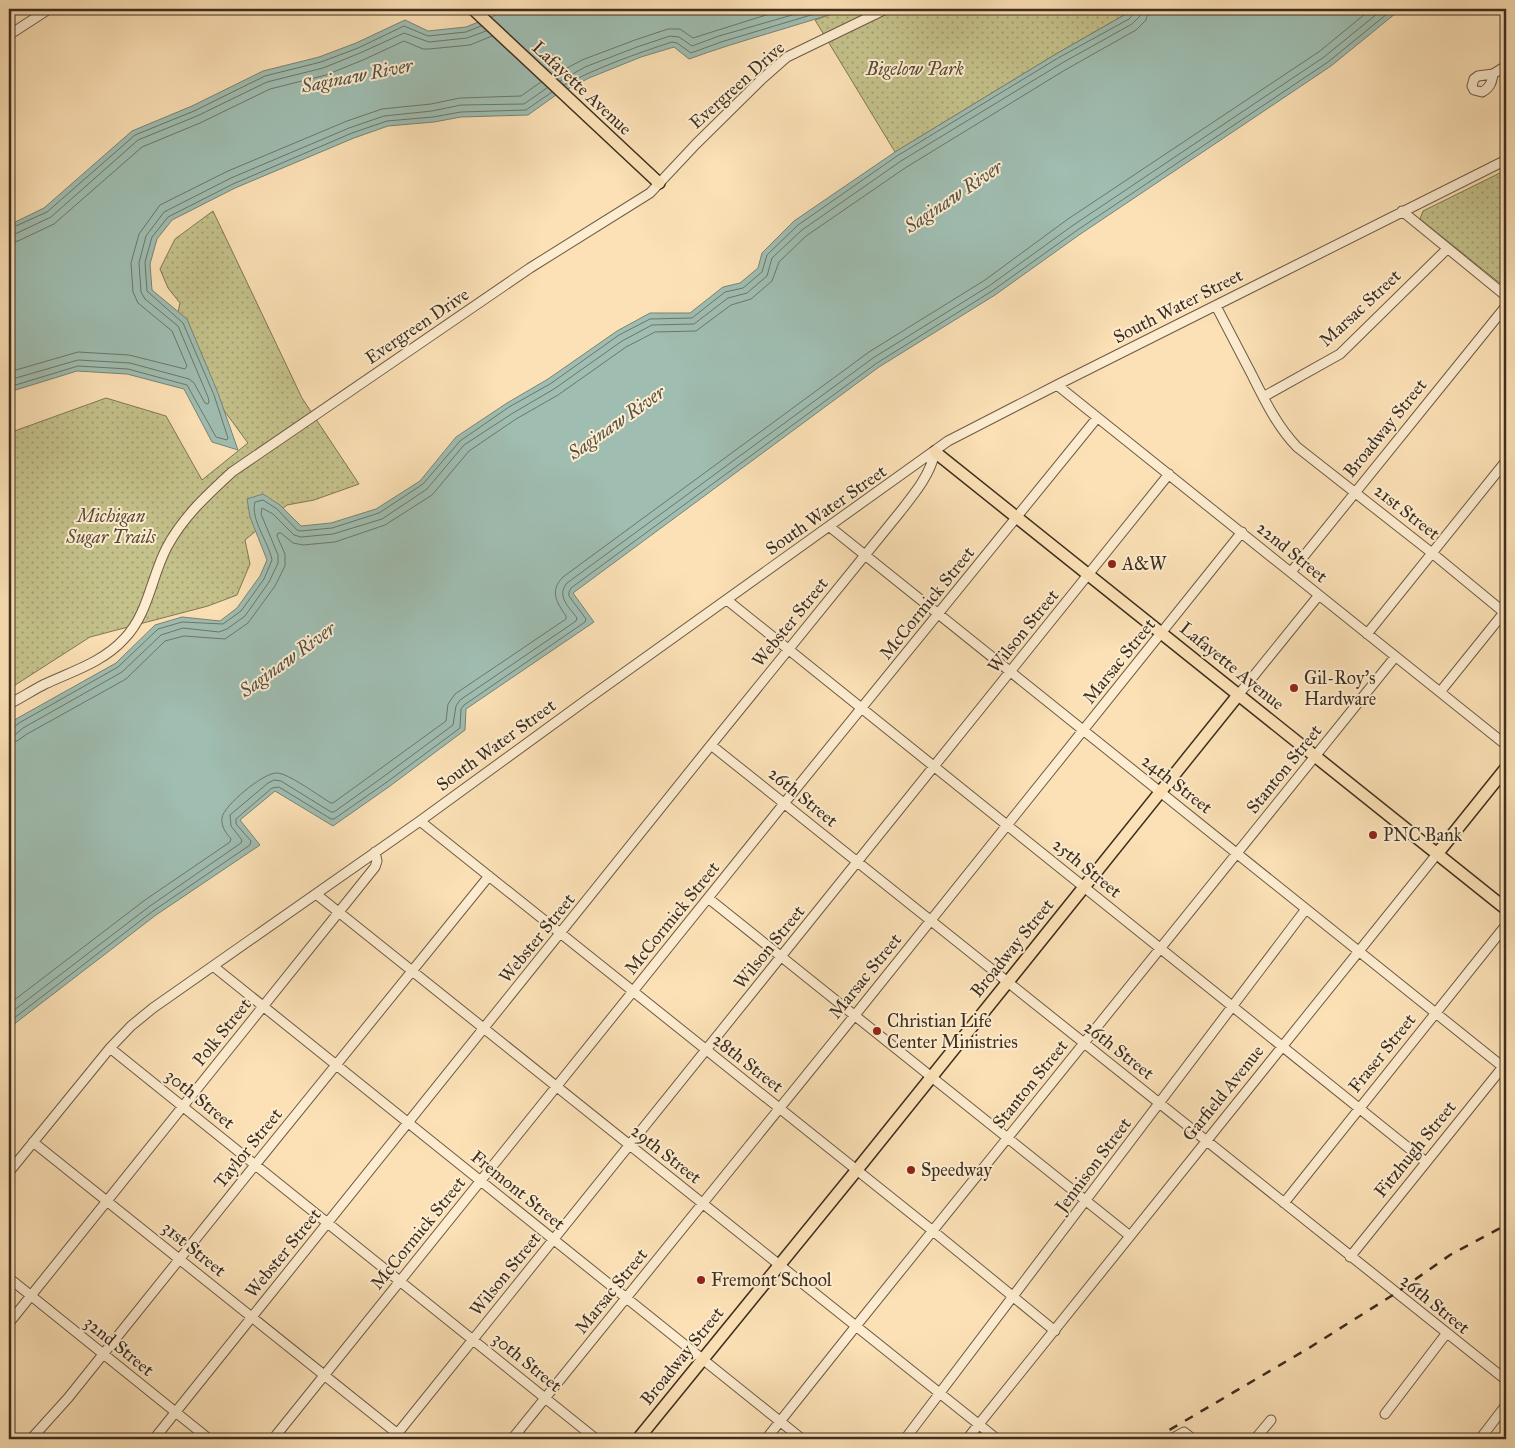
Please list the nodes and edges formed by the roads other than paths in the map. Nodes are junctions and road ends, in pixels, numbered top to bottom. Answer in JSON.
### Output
{"nodes":[{"id":1,"x":49,"y":9,"type":"edge"},
{"id":2,"x":886,"y":9,"type":"edge"},
{"id":3,"x":477,"y":13,"type":"edge"},
{"id":4,"x":9,"y":35,"type":"edge"},
{"id":5,"x":1506,"y":66,"type":"edge"},
{"id":6,"x":1493,"y":74,"type":"dead end"},
{"id":7,"x":1506,"y":160,"type":"edge"},
{"id":8,"x":659,"y":183,"type":"junction"},
{"id":9,"x":1402,"y":211,"type":"junction"},
{"id":10,"x":1447,"y":249,"type":"junction"},
{"id":11,"x":1506,"y":296,"type":"edge"},
{"id":12,"x":1216,"y":306,"type":"junction"},
{"id":13,"x":1506,"y":306,"type":"edge"},
{"id":14,"x":1056,"y":385,"type":"junction"},
{"id":15,"x":1263,"y":397,"type":"junction"},
{"id":16,"x":1097,"y":418,"type":"junction"},
{"id":17,"x":935,"y":452,"type":"junction"},
{"id":18,"x":1506,"y":461,"type":"edge"},
{"id":19,"x":1169,"y":474,"type":"junction"},
{"id":20,"x":1355,"y":492,"type":"junction"},
{"id":21,"x":1017,"y":517,"type":"junction"},
{"id":22,"x":830,"y":526,"type":"junction"},
{"id":23,"x":1242,"y":532,"type":"junction"},
{"id":24,"x":1432,"y":553,"type":"junction"},
{"id":25,"x":865,"y":555,"type":"junction"},
{"id":26,"x":1291,"y":572,"type":"junction"},
{"id":27,"x":1089,"y":574,"type":"junction"},
{"id":28,"x":1318,"y":595,"type":"junction"},
{"id":29,"x":727,"y":600,"type":"junction"},
{"id":30,"x":1506,"y":612,"type":"edge"},
{"id":31,"x":938,"y":614,"type":"junction"},
{"id":32,"x":1163,"y":632,"type":"junction"},
{"id":33,"x":1367,"y":634,"type":"junction"},
{"id":34,"x":788,"y":650,"type":"junction"},
{"id":35,"x":1395,"y":657,"type":"junction"},
{"id":36,"x":1011,"y":672,"type":"junction"},
{"id":37,"x":1440,"y":692,"type":"junction"},
{"id":38,"x":1239,"y":694,"type":"junction"},
{"id":39,"x":9,"y":704,"type":"edge"},
{"id":40,"x":862,"y":708,"type":"junction"},
{"id":41,"x":1084,"y":730,"type":"junction"},
{"id":42,"x":712,"y":745,"type":"junction"},
{"id":43,"x":1506,"y":745,"type":"edge"},
{"id":44,"x":1316,"y":756,"type":"junction"},
{"id":45,"x":935,"y":766,"type":"junction"},
{"id":46,"x":1506,"y":768,"type":"edge"},
{"id":47,"x":1160,"y":792,"type":"junction"},
{"id":48,"x":785,"y":803,"type":"junction"},
{"id":49,"x":420,"y":821,"type":"junction"},
{"id":50,"x":1007,"y":824,"type":"junction"},
{"id":51,"x":375,"y":852,"type":"junction"},
{"id":52,"x":1237,"y":853,"type":"junction"},
{"id":53,"x":1437,"y":854,"type":"junction"},
{"id":54,"x":858,"y":862,"type":"junction"},
{"id":55,"x":489,"y":876,"type":"junction"},
{"id":56,"x":1084,"y":887,"type":"junction"},
{"id":57,"x":316,"y":894,"type":"junction"},
{"id":58,"x":708,"y":898,"type":"junction"},
{"id":59,"x":1306,"y":909,"type":"junction"},
{"id":60,"x":1506,"y":909,"type":"edge"},
{"id":61,"x":338,"y":912,"type":"junction"},
{"id":62,"x":930,"y":920,"type":"junction"},
{"id":63,"x":1506,"y":925,"type":"edge"},
{"id":64,"x":561,"y":935,"type":"junction"},
{"id":65,"x":1161,"y":948,"type":"junction"},
{"id":66,"x":1359,"y":950,"type":"junction"},
{"id":67,"x":782,"y":957,"type":"junction"},
{"id":68,"x":213,"y":966,"type":"junction"},
{"id":69,"x":412,"y":970,"type":"junction"},
{"id":70,"x":1007,"y":982,"type":"junction"},
{"id":71,"x":633,"y":992,"type":"junction"},
{"id":72,"x":1233,"y":1006,"type":"junction"},
{"id":73,"x":262,"y":1007,"type":"junction"},
{"id":74,"x":1435,"y":1012,"type":"junction"},
{"id":75,"x":855,"y":1015,"type":"junction"},
{"id":76,"x":485,"y":1028,"type":"junction"},
{"id":77,"x":1084,"y":1043,"type":"junction"},
{"id":78,"x":1284,"y":1046,"type":"junction"},
{"id":79,"x":110,"y":1048,"type":"junction"},
{"id":80,"x":706,"y":1050,"type":"junction"},
{"id":81,"x":336,"y":1065,"type":"junction"},
{"id":82,"x":1505,"y":1065,"type":"edge"},
{"id":83,"x":932,"y":1077,"type":"junction"},
{"id":84,"x":557,"y":1087,"type":"junction"},
{"id":85,"x":1160,"y":1103,"type":"junction"},
{"id":86,"x":183,"y":1106,"type":"junction"},
{"id":87,"x":779,"y":1108,"type":"junction"},
{"id":88,"x":1359,"y":1108,"type":"junction"},
{"id":89,"x":408,"y":1123,"type":"junction"},
{"id":90,"x":1008,"y":1138,"type":"junction"},
{"id":91,"x":1207,"y":1141,"type":"junction"},
{"id":92,"x":33,"y":1142,"type":"junction"},
{"id":93,"x":629,"y":1146,"type":"junction"},
{"id":94,"x":1426,"y":1162,"type":"junction"},
{"id":95,"x":255,"y":1164,"type":"junction"},
{"id":96,"x":856,"y":1171,"type":"junction"},
{"id":97,"x":9,"y":1172,"type":"edge"},
{"id":98,"x":481,"y":1182,"type":"junction"},
{"id":99,"x":1087,"y":1200,"type":"junction"},
{"id":100,"x":107,"y":1201,"type":"junction"},
{"id":101,"x":703,"y":1203,"type":"junction"},
{"id":102,"x":1284,"y":1203,"type":"junction"},
{"id":103,"x":328,"y":1223,"type":"junction"},
{"id":104,"x":933,"y":1231,"type":"junction"},
{"id":105,"x":1130,"y":1236,"type":"junction"},
{"id":106,"x":553,"y":1240,"type":"junction"},
{"id":107,"x":1350,"y":1257,"type":"junction"},
{"id":108,"x":180,"y":1259,"type":"junction"},
{"id":109,"x":779,"y":1264,"type":"junction"},
{"id":110,"x":9,"y":1278,"type":"edge"},
{"id":111,"x":400,"y":1282,"type":"junction"},
{"id":112,"x":30,"y":1295,"type":"junction"},
{"id":113,"x":1014,"y":1296,"type":"junction"},
{"id":114,"x":626,"y":1298,"type":"junction"},
{"id":115,"x":252,"y":1317,"type":"junction"},
{"id":116,"x":9,"y":1322,"type":"edge"},
{"id":117,"x":856,"y":1326,"type":"junction"},
{"id":118,"x":1055,"y":1331,"type":"junction"},
{"id":119,"x":1446,"y":1334,"type":"junction"},
{"id":120,"x":473,"y":1340,"type":"junction"},
{"id":121,"x":103,"y":1354,"type":"junction"},
{"id":122,"x":702,"y":1360,"type":"junction"},
{"id":123,"x":324,"y":1376,"type":"junction"},
{"id":124,"x":1506,"y":1380,"type":"edge"},
{"id":125,"x":939,"y":1393,"type":"junction"},
{"id":126,"x":546,"y":1397,"type":"junction"},
{"id":127,"x":1506,"y":1404,"type":"edge"},
{"id":128,"x":176,"y":1412,"type":"junction"},
{"id":129,"x":1385,"y":1414,"type":"dead end"},
{"id":130,"x":1271,"y":1420,"type":"dead end"},
{"id":131,"x":780,"y":1422,"type":"junction"},
{"id":132,"x":979,"y":1425,"type":"junction"},
{"id":133,"x":398,"y":1438,"type":"edge"},
{"id":134,"x":30,"y":1439,"type":"edge"},
{"id":135,"x":154,"y":1439,"type":"edge"},
{"id":136,"x":209,"y":1439,"type":"edge"},
{"id":137,"x":274,"y":1439,"type":"edge"},
{"id":138,"x":512,"y":1439,"type":"edge"},
{"id":139,"x":596,"y":1439,"type":"edge"},
{"id":140,"x":638,"y":1439,"type":"edge"},
{"id":141,"x":766,"y":1439,"type":"edge"},
{"id":142,"x":802,"y":1439,"type":"edge"},
{"id":143,"x":905,"y":1439,"type":"edge"},
{"id":144,"x":967,"y":1439,"type":"edge"},
{"id":145,"x":997,"y":1439,"type":"edge"},
{"id":146,"x":1171,"y":1439,"type":"edge"},
{"id":147,"x":1193,"y":1439,"type":"edge"},
{"id":148,"x":1254,"y":1439,"type":"edge"},
{"id":149,"x":1370,"y":1439,"type":"edge"},
{"id":150,"x":1374,"y":1439,"type":"edge"},
{"id":151,"x":1480,"y":1439,"type":"edge"}],
"edges":[{"from":1,"to":4,"type":"street"},
{"from":2,"to":8,"type":"street","name":"Evergreen Drive"},
{"from":3,"to":8,"type":"main road","name":"Lafayette Avenue"},
{"from":5,"to":6,"type":"street"},
{"from":7,"to":9,"type":"street","name":"South Water Street"},
{"from":8,"to":39,"type":"street","name":"Evergreen Drive"},
{"from":9,"to":10,"type":"street"},
{"from":9,"to":12,"type":"street","name":"South Water Street"},
{"from":10,"to":11,"type":"street"},
{"from":10,"to":15,"type":"street","name":"Marsac Street"},
{"from":12,"to":14,"type":"street","name":"South Water Street"},
{"from":12,"to":15,"type":"street","name":"21st Street"},
{"from":13,"to":20,"type":"street","name":"Broadway Street"},
{"from":14,"to":16,"type":"street","name":"22nd Street"},
{"from":14,"to":17,"type":"street","name":"South Water Street"},
{"from":15,"to":20,"type":"street","name":"21st Street"},
{"from":16,"to":19,"type":"street","name":"22nd Street"},
{"from":16,"to":21,"type":"street","name":"McCormick Street"},
{"from":17,"to":21,"type":"main road","name":"Lafayette Avenue"},
{"from":17,"to":22,"type":"street","name":"South Water Street"},
{"from":17,"to":25,"type":"street","name":"Webster Street"},
{"from":18,"to":24,"type":"street"},
{"from":19,"to":23,"type":"street","name":"22nd Street"},
{"from":19,"to":27,"type":"street","name":"Wilson Street"},
{"from":20,"to":24,"type":"street","name":"21st Street"},
{"from":20,"to":26,"type":"street","name":"Broadway Street"},
{"from":21,"to":27,"type":"main road","name":"Lafayette Avenue"},
{"from":21,"to":31,"type":"street","name":"McCormick Street"},
{"from":22,"to":25,"type":"street","name":"24th Street"},
{"from":22,"to":29,"type":"street","name":"South Water Street"},
{"from":23,"to":26,"type":"street","name":"22nd Street"},
{"from":23,"to":32,"type":"street","name":"Marsac Street"},
{"from":24,"to":30,"type":"street","name":"21st Street"},
{"from":24,"to":33,"type":"street"},
{"from":25,"to":31,"type":"street","name":"24th Street"},
{"from":25,"to":34,"type":"street","name":"Webster Street"},
{"from":26,"to":28,"type":"street","name":"22nd Street"},
{"from":27,"to":32,"type":"main road","name":"Lafayette Avenue"},
{"from":27,"to":36,"type":"street","name":"Wilson Street"},
{"from":28,"to":33,"type":"street","name":"22nd Street"},
{"from":28,"to":38,"type":"street","name":"Broadway Street"},
{"from":29,"to":34,"type":"street","name":"25th Street"},
{"from":29,"to":49,"type":"street","name":"South Water Street"},
{"from":30,"to":37,"type":"street"},
{"from":31,"to":36,"type":"street","name":"24th Street"},
{"from":31,"to":40,"type":"street","name":"McCormick Street"},
{"from":32,"to":38,"type":"main road","name":"Lafayette Avenue"},
{"from":32,"to":41,"type":"street","name":"Marsac Street"},
{"from":33,"to":35,"type":"street","name":"22nd Street"},
{"from":34,"to":40,"type":"street","name":"25th Street"},
{"from":34,"to":42,"type":"street","name":"Webster Street"},
{"from":35,"to":37,"type":"street","name":"22nd Street"},
{"from":35,"to":44,"type":"street","name":"Stanton Street"},
{"from":36,"to":41,"type":"street","name":"24th Street"},
{"from":36,"to":45,"type":"street","name":"Wilson Street"},
{"from":37,"to":43,"type":"street","name":"22nd Street"},
{"from":38,"to":44,"type":"main road","name":"Lafayette Avenue"},
{"from":38,"to":47,"type":"main road","name":"Broadway Street"},
{"from":40,"to":45,"type":"street","name":"25th Street"},
{"from":40,"to":48,"type":"street","name":"McCormick Street"},
{"from":41,"to":47,"type":"street","name":"24th Street"},
{"from":41,"to":50,"type":"street","name":"Marsac Street"},
{"from":42,"to":48,"type":"street","name":"26th Street"},
{"from":42,"to":64,"type":"street","name":"Webster Street"},
{"from":44,"to":52,"type":"street","name":"Stanton Street"},
{"from":44,"to":53,"type":"main road","name":"Lafayette Avenue"},
{"from":45,"to":50,"type":"street","name":"25th Street"},
{"from":45,"to":54,"type":"street","name":"Wilson Street"},
{"from":46,"to":53,"type":"main road","name":"Garfield Avenue"},
{"from":47,"to":52,"type":"street","name":"24th Street"},
{"from":47,"to":56,"type":"main road","name":"Broadway Street"},
{"from":48,"to":54,"type":"street","name":"26th Street"},
{"from":48,"to":58,"type":"street","name":"McCormick Street"},
{"from":49,"to":51,"type":"street","name":"South Water Street"},
{"from":49,"to":55,"type":"street","name":"28th Street"},
{"from":50,"to":56,"type":"street","name":"25th Street"},
{"from":50,"to":62,"type":"street","name":"Marsac Street"},
{"from":51,"to":57,"type":"street","name":"South Water Street"},
{"from":51,"to":61,"type":"street","name":"Polk Street"},
{"from":52,"to":59,"type":"street","name":"24th Street"},
{"from":52,"to":65,"type":"street","name":"Stanton Street"},
{"from":53,"to":60,"type":"main road","name":"Lafayette Avenue"},
{"from":53,"to":66,"type":"street","name":"Garfield Avenue"},
{"from":54,"to":62,"type":"street","name":"26th Street"},
{"from":54,"to":67,"type":"street","name":"Wilson Street"},
{"from":55,"to":64,"type":"street","name":"28th Street"},
{"from":55,"to":69,"type":"street","name":"Taylor Street"},
{"from":56,"to":65,"type":"street","name":"25th Street"},
{"from":56,"to":70,"type":"main road","name":"Broadway Street"},
{"from":57,"to":61,"type":"street","name":"29th Street"},
{"from":57,"to":68,"type":"street","name":"South Water Street"},
{"from":58,"to":67,"type":"street"},
{"from":58,"to":71,"type":"street","name":"McCormick Street"},
{"from":59,"to":66,"type":"street","name":"24th Street"},
{"from":59,"to":72,"type":"street","name":"Jennison Street"},
{"from":61,"to":69,"type":"street","name":"29th Street"},
{"from":61,"to":73,"type":"street","name":"Polk Street"},
{"from":62,"to":70,"type":"street","name":"26th Street"},
{"from":62,"to":75,"type":"street","name":"Marsac Street"},
{"from":63,"to":74,"type":"street","name":"Fraser Street"},
{"from":64,"to":71,"type":"street","name":"28th Street"},
{"from":64,"to":76,"type":"street","name":"Webster Street"},
{"from":65,"to":72,"type":"street","name":"25th Street"},
{"from":65,"to":77,"type":"street","name":"Stanton Street"},
{"from":66,"to":74,"type":"street","name":"24th Street"},
{"from":66,"to":78,"type":"street","name":"Garfield Avenue"},
{"from":67,"to":75,"type":"street"},
{"from":67,"to":80,"type":"street","name":"Wilson Street"},
{"from":68,"to":73,"type":"street","name":"Fremont Street"},
{"from":68,"to":79,"type":"street","name":"South Water Street"},
{"from":69,"to":76,"type":"street","name":"29th Street"},
{"from":69,"to":81,"type":"street","name":"Taylor Street"},
{"from":70,"to":77,"type":"street","name":"26th Street"},
{"from":70,"to":83,"type":"main road","name":"Broadway Street"},
{"from":71,"to":80,"type":"street","name":"28th Street"},
{"from":71,"to":84,"type":"street","name":"McCormick Street"},
{"from":72,"to":78,"type":"street","name":"25th Street"},
{"from":72,"to":85,"type":"street","name":"Jennison Street"},
{"from":73,"to":81,"type":"street","name":"Fremont Street"},
{"from":73,"to":86,"type":"street","name":"Polk Street"},
{"from":74,"to":82,"type":"street","name":"24th Street"},
{"from":74,"to":88,"type":"street","name":"Fraser Street"},
{"from":75,"to":83,"type":"street"},
{"from":75,"to":87,"type":"street","name":"Marsac Street"},
{"from":76,"to":84,"type":"street","name":"29th Street"},
{"from":76,"to":89,"type":"street","name":"Webster Street"},
{"from":77,"to":85,"type":"street","name":"26th Street"},
{"from":77,"to":90,"type":"street","name":"Stanton Street"},
{"from":78,"to":88,"type":"street","name":"25th Street"},
{"from":78,"to":91,"type":"street","name":"Garfield Avenue"},
{"from":79,"to":86,"type":"street","name":"30th Street"},
{"from":79,"to":92,"type":"street","name":"South Water Street"},
{"from":80,"to":87,"type":"street","name":"28th Street"},
{"from":80,"to":93,"type":"street","name":"Wilson Street"},
{"from":81,"to":89,"type":"street","name":"Fremont Street"},
{"from":81,"to":95,"type":"street","name":"Taylor Street"},
{"from":82,"to":94,"type":"street","name":"Fitzhugh Street"},
{"from":83,"to":90,"type":"street"},
{"from":83,"to":96,"type":"main road","name":"Broadway Street"},
{"from":84,"to":93,"type":"street","name":"29th Street"},
{"from":84,"to":98,"type":"street","name":"McCormick Street"},
{"from":85,"to":91,"type":"street","name":"26th Street"},
{"from":85,"to":99,"type":"street","name":"Jennison Street"},
{"from":86,"to":95,"type":"street","name":"30th Street"},
{"from":86,"to":100,"type":"street","name":"Polk Street"},
{"from":87,"to":96,"type":"street","name":"28th Street"},
{"from":87,"to":101,"type":"street","name":"Marsac Street"},
{"from":88,"to":94,"type":"street","name":"25th Street"},
{"from":88,"to":102,"type":"street","name":"Fraser Street"},
{"from":89,"to":98,"type":"street","name":"Fremont Street"},
{"from":89,"to":103,"type":"street","name":"Webster Street"},
{"from":90,"to":99,"type":"street"},
{"from":90,"to":104,"type":"street","name":"Stanton Street"},
{"from":91,"to":102,"type":"street","name":"26th Street"},
{"from":91,"to":105,"type":"street","name":"Garfield Avenue"},
{"from":92,"to":97,"type":"street","name":"South Water Street"},
{"from":92,"to":100,"type":"street","name":"31st Street"},
{"from":93,"to":101,"type":"street","name":"29th Street"},
{"from":93,"to":106,"type":"street","name":"Wilson Street"},
{"from":94,"to":107,"type":"street","name":"Fitzhugh Street"},
{"from":95,"to":103,"type":"street","name":"30th Street"},
{"from":95,"to":108,"type":"street","name":"Taylor Street"},
{"from":96,"to":104,"type":"street","name":"28th Street"},
{"from":96,"to":109,"type":"main road","name":"Broadway Street"},
{"from":98,"to":106,"type":"street","name":"Fremont Street"},
{"from":98,"to":111,"type":"street","name":"McCormick Street"},
{"from":99,"to":105,"type":"street"},
{"from":99,"to":113,"type":"street","name":"Jennison Street"},
{"from":100,"to":108,"type":"street","name":"31st Street"},
{"from":100,"to":112,"type":"street","name":"Polk Street"},
{"from":101,"to":109,"type":"street","name":"29th Street"},
{"from":101,"to":114,"type":"street","name":"Marsac Street"},
{"from":102,"to":107,"type":"street","name":"26th Street"},
{"from":103,"to":111,"type":"street","name":"30th Street"},
{"from":103,"to":115,"type":"street","name":"Webster Street"},
{"from":104,"to":113,"type":"street","name":"28th Street"},
{"from":104,"to":117,"type":"street","name":"Stanton Street"},
{"from":105,"to":118,"type":"street","name":"Garfield Avenue"},
{"from":106,"to":114,"type":"street","name":"Fremont Street"},
{"from":106,"to":120,"type":"street","name":"Wilson Street"},
{"from":107,"to":119,"type":"street","name":"26th Street"},
{"from":108,"to":115,"type":"street","name":"31st Street"},
{"from":108,"to":121,"type":"street","name":"Taylor Street"},
{"from":109,"to":117,"type":"street","name":"29th Street"},
{"from":109,"to":122,"type":"main road","name":"Broadway Street"},
{"from":110,"to":112,"type":"street","name":"32nd Street"},
{"from":111,"to":120,"type":"street","name":"30th Street"},
{"from":111,"to":123,"type":"street","name":"McCormick Street"},
{"from":112,"to":116,"type":"street","name":"Polk Street"},
{"from":112,"to":121,"type":"street","name":"32nd Street"},
{"from":113,"to":118,"type":"street","name":"28th Street"},
{"from":113,"to":125,"type":"street","name":"Jennison Street"},
{"from":114,"to":122,"type":"street","name":"Fremont Street"},
{"from":114,"to":126,"type":"street","name":"Marsac Street"},
{"from":115,"to":123,"type":"street","name":"31st Street"},
{"from":115,"to":128,"type":"street","name":"Webster Street"},
{"from":117,"to":125,"type":"street","name":"29th Street"},
{"from":117,"to":131,"type":"street","name":"Stanton Street"},
{"from":118,"to":132,"type":"street","name":"Garfield Avenue"},
{"from":119,"to":124,"type":"street","name":"26th Street"},
{"from":119,"to":129,"type":"street"},
{"from":120,"to":126,"type":"street","name":"30th Street"},
{"from":120,"to":133,"type":"street","name":"Wilson Street"},
{"from":121,"to":128,"type":"street","name":"32nd Street"},
{"from":121,"to":134,"type":"street","name":"Taylor Street"},
{"from":122,"to":131,"type":"street","name":"Fremont Street"},
{"from":122,"to":140,"type":"main road","name":"Broadway Street"},
{"from":123,"to":133,"type":"street","name":"31st Street"},
{"from":123,"to":137,"type":"street","name":"McCormick Street"},
{"from":125,"to":132,"type":"street","name":"29th Street"},
{"from":125,"to":143,"type":"street","name":"Jennison Street"},
{"from":126,"to":138,"type":"street","name":"Marsac Street"},
{"from":126,"to":139,"type":"street","name":"30th Street"},
{"from":127,"to":151,"type":"street"},
{"from":128,"to":135,"type":"street","name":"Webster Street"},
{"from":128,"to":136,"type":"street","name":"32nd Street"},
{"from":130,"to":148,"type":"street"},
{"from":131,"to":141,"type":"street","name":"Stanton Street"},
{"from":131,"to":142,"type":"street","name":"Fremont Street"},
{"from":132,"to":144,"type":"street","name":"Garfield Avenue"},
{"from":132,"to":145,"type":"street","name":"29th Street"},
{"from":146,"to":147,"type":"street"},
{"from":149,"to":150,"type":"street"}]}
